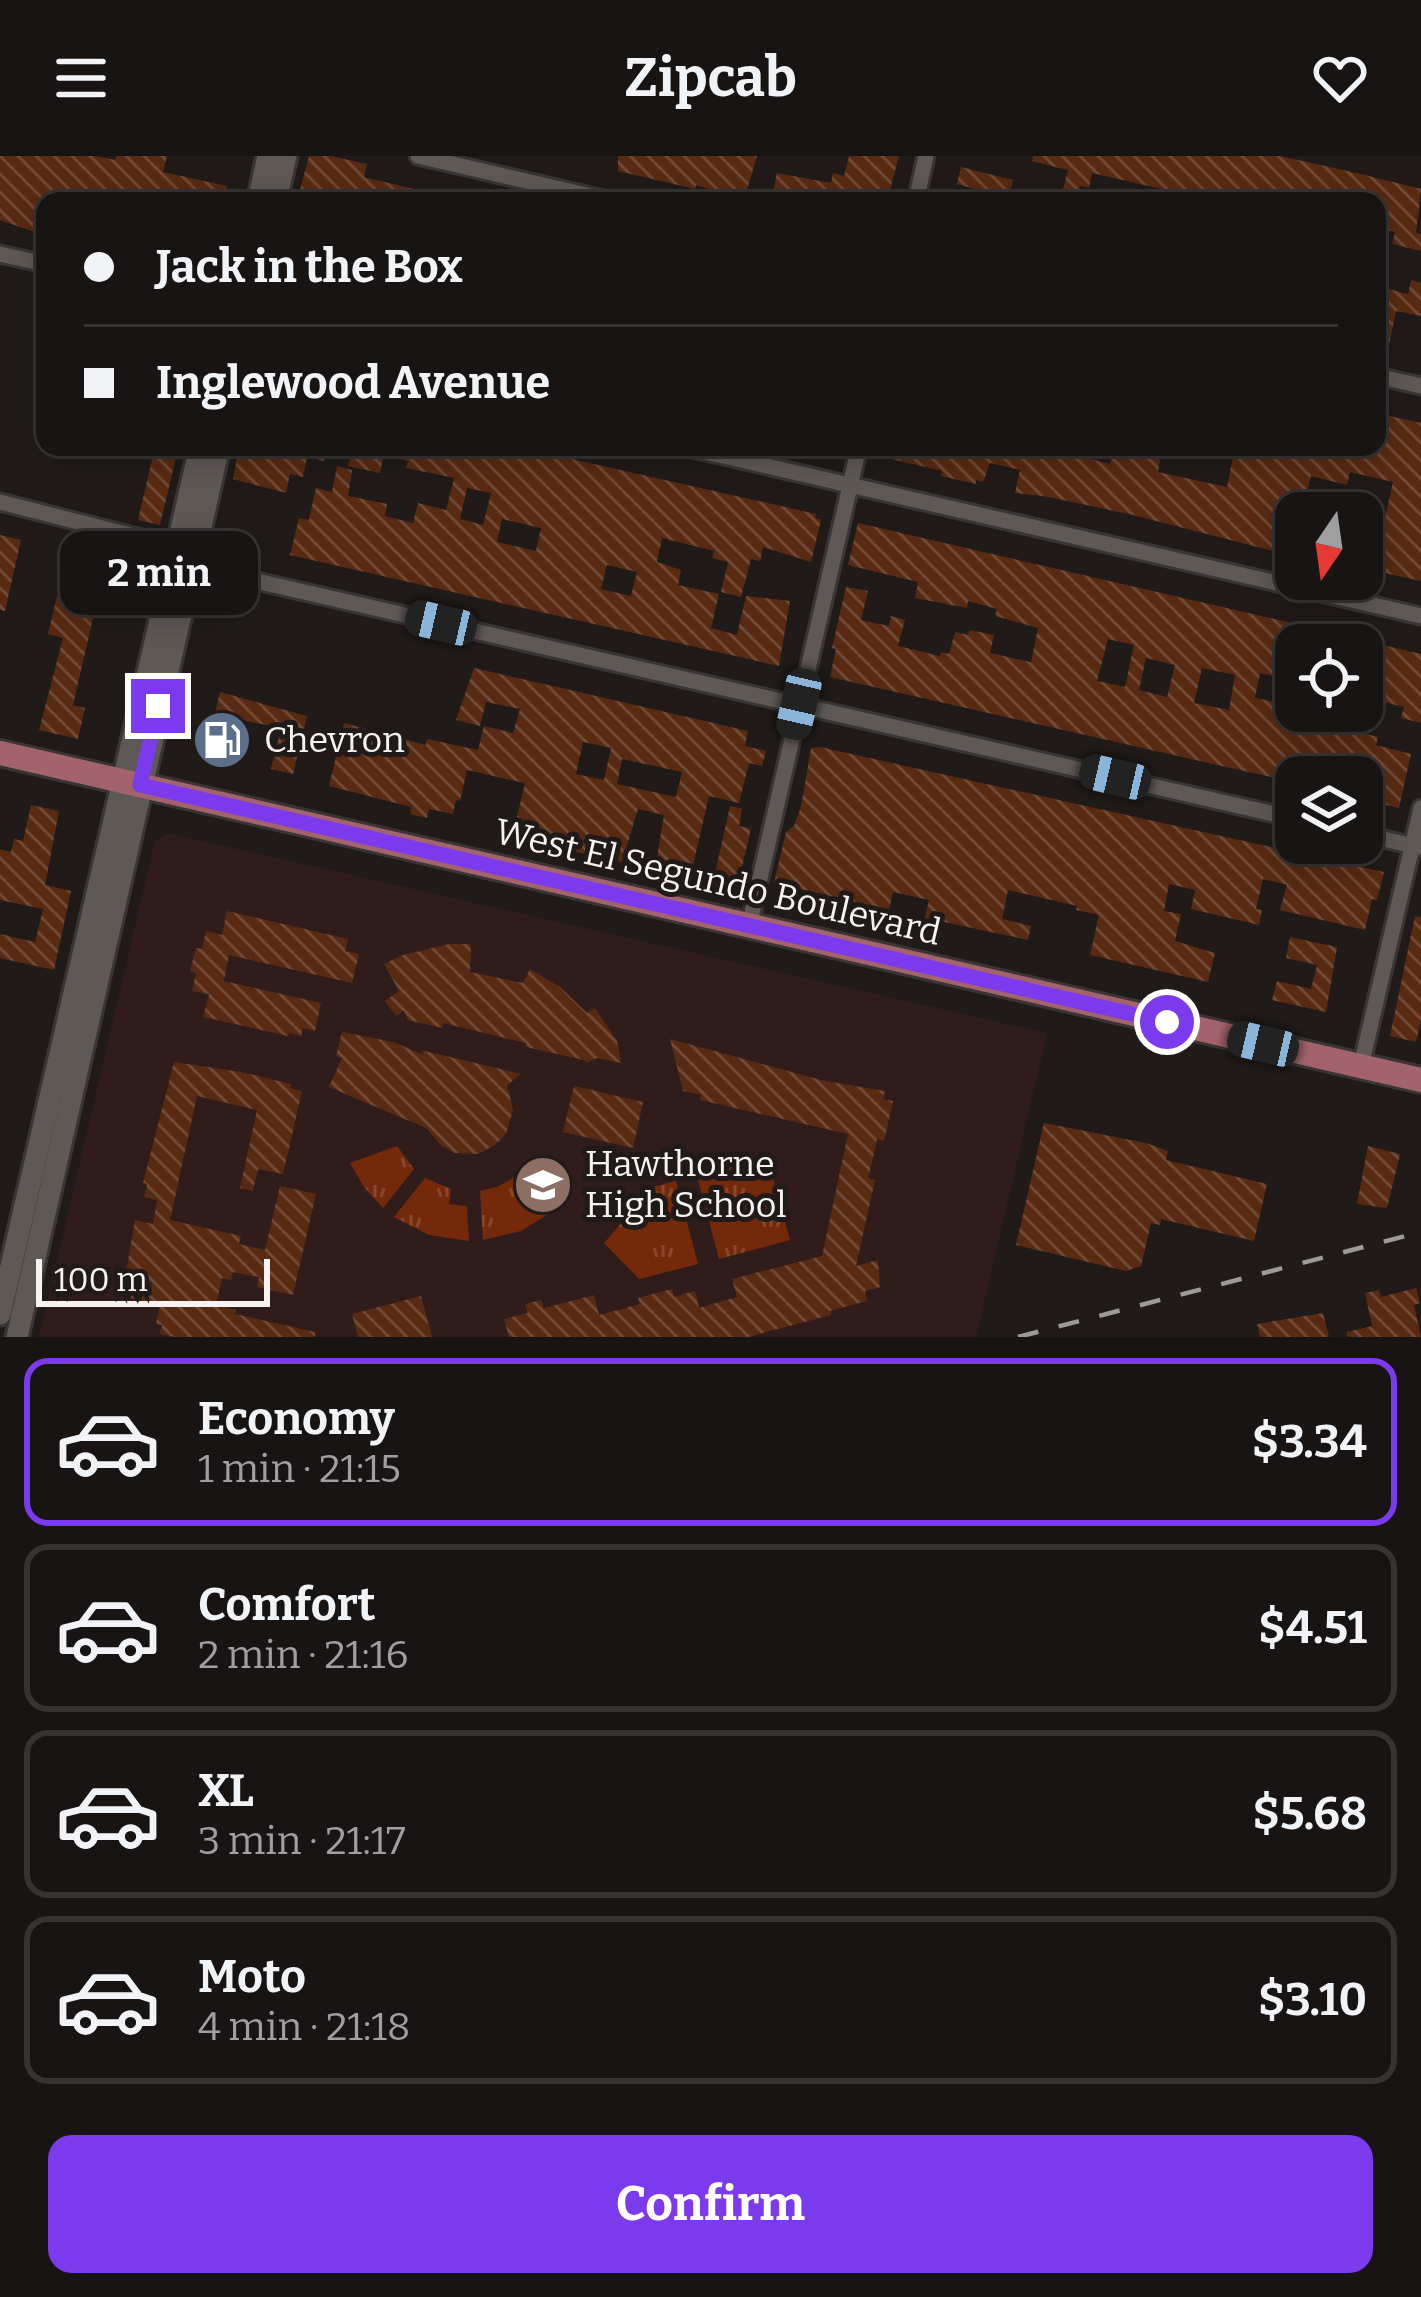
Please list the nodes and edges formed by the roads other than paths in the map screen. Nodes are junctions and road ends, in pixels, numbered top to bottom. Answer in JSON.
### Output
{"nodes":[{"id":1,"x":268,"y":156,"type":"edge"},
{"id":2,"x":286,"y":156,"type":"edge"},
{"id":3,"x":418,"y":156,"type":"edge"},
{"id":4,"x":926,"y":156,"type":"edge"},
{"id":5,"x":260,"y":192,"type":"edge"},
{"id":6,"x":278,"y":192,"type":"edge"},
{"id":7,"x":573,"y":192,"type":"edge"},
{"id":8,"x":918,"y":192,"type":"edge"},
{"id":9,"x":0,"y":254,"type":"edge"},
{"id":10,"x":36,"y":262,"type":"edge"},
{"id":11,"x":1386,"y":378,"type":"edge"},
{"id":12,"x":1421,"y":386,"type":"edge"},
{"id":13,"x":199,"y":456,"type":"edge"},
{"id":14,"x":216,"y":456,"type":"edge"},
{"id":15,"x":723,"y":456,"type":"edge"},
{"id":16,"x":857,"y":456,"type":"edge"},
{"id":17,"x":850,"y":485,"type":"junction"},
{"id":18,"x":0,"y":502,"type":"edge"},
{"id":19,"x":184,"y":558,"type":"junction"},
{"id":20,"x":1421,"y":616,"type":"edge"},
{"id":21,"x":799,"y":704,"type":"junction"},
{"id":22,"x":0,"y":753,"type":"edge"},
{"id":23,"x":130,"y":783,"type":"junction"},
{"id":24,"x":1421,"y":808,"type":"edge"},
{"id":25,"x":1275,"y":814,"type":"edge"},
{"id":26,"x":1383,"y":839,"type":"edge"},
{"id":27,"x":1417,"y":847,"type":"edge"},
{"id":28,"x":748,"y":926,"type":"junction"},
{"id":29,"x":1361,"y":1066,"type":"junction"},
{"id":30,"x":1421,"y":1080,"type":"edge"},
{"id":31,"x":0,"y":1313,"type":"edge"},
{"id":32,"x":17,"y":1337,"type":"edge"}],
"edges":[{"from":1,"to":5,"type":"main road"},
{"from":2,"to":6,"type":"main road"},
{"from":3,"to":7,"type":"street"},
{"from":4,"to":8,"type":"street"},
{"from":9,"to":10,"type":"street"},
{"from":11,"to":12,"type":"street"},
{"from":13,"to":19,"type":"main road"},
{"from":14,"to":19,"type":"main road"},
{"from":15,"to":17,"type":"street"},
{"from":16,"to":17,"type":"street"},
{"from":17,"to":20,"type":"street"},
{"from":17,"to":21,"type":"street"},
{"from":18,"to":19,"type":"street"},
{"from":19,"to":21,"type":"street"},
{"from":19,"to":23,"type":"main road"},
{"from":21,"to":25,"type":"street"},
{"from":21,"to":28,"type":"street"},
{"from":22,"to":23,"type":"main road","name":"West El Segundo Boulevard"},
{"from":23,"to":28,"type":"main road","name":"West El Segundo Boulevard"},
{"from":23,"to":31,"type":"main road"},
{"from":23,"to":32,"type":"main road"},
{"from":24,"to":27,"type":"street"},
{"from":26,"to":27,"type":"street"},
{"from":27,"to":29,"type":"street"},
{"from":28,"to":29,"type":"main road","name":"West El Segundo Boulevard"},
{"from":29,"to":30,"type":"main road","name":"West El Segundo Boulevard"}]}
